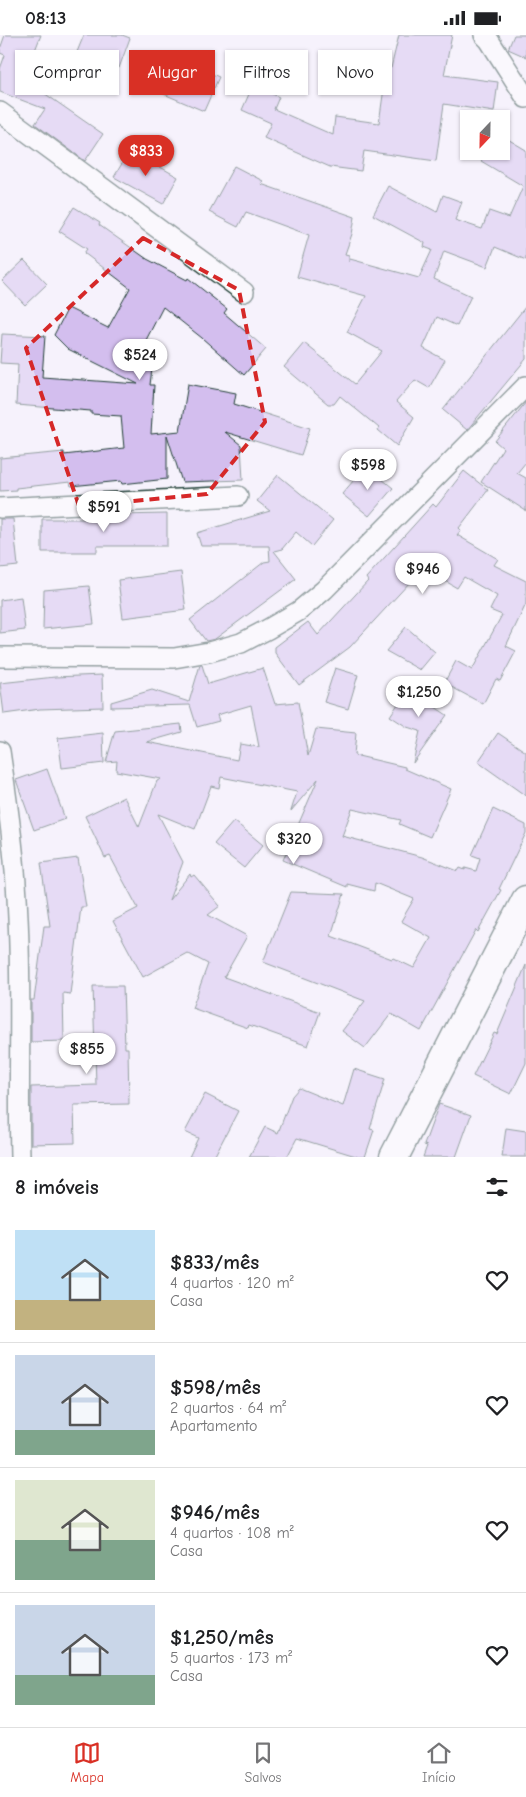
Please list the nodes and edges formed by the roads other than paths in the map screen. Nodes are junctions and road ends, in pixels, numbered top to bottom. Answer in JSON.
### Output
{"nodes":[{"id":1,"x":484,"y":35,"type":"edge"},
{"id":2,"x":526,"y":98,"type":"edge"},
{"id":3,"x":0,"y":111,"type":"edge"},
{"id":4,"x":244,"y":292,"type":"dead end"},
{"id":5,"x":526,"y":386,"type":"edge"},
{"id":6,"x":238,"y":497,"type":"dead end"},
{"id":7,"x":0,"y":508,"type":"edge"},
{"id":8,"x":0,"y":657,"type":"edge"},
{"id":9,"x":0,"y":751,"type":"edge"},
{"id":10,"x":526,"y":899,"type":"edge"},
{"id":11,"x":20,"y":1157,"type":"edge"},
{"id":12,"x":394,"y":1157,"type":"edge"}],
"edges":[{"from":1,"to":2,"type":"street"},
{"from":3,"to":4,"type":"street"},
{"from":5,"to":8,"type":"street"},
{"from":6,"to":7,"type":"street"},
{"from":9,"to":11,"type":"street"},
{"from":10,"to":12,"type":"street"}]}
